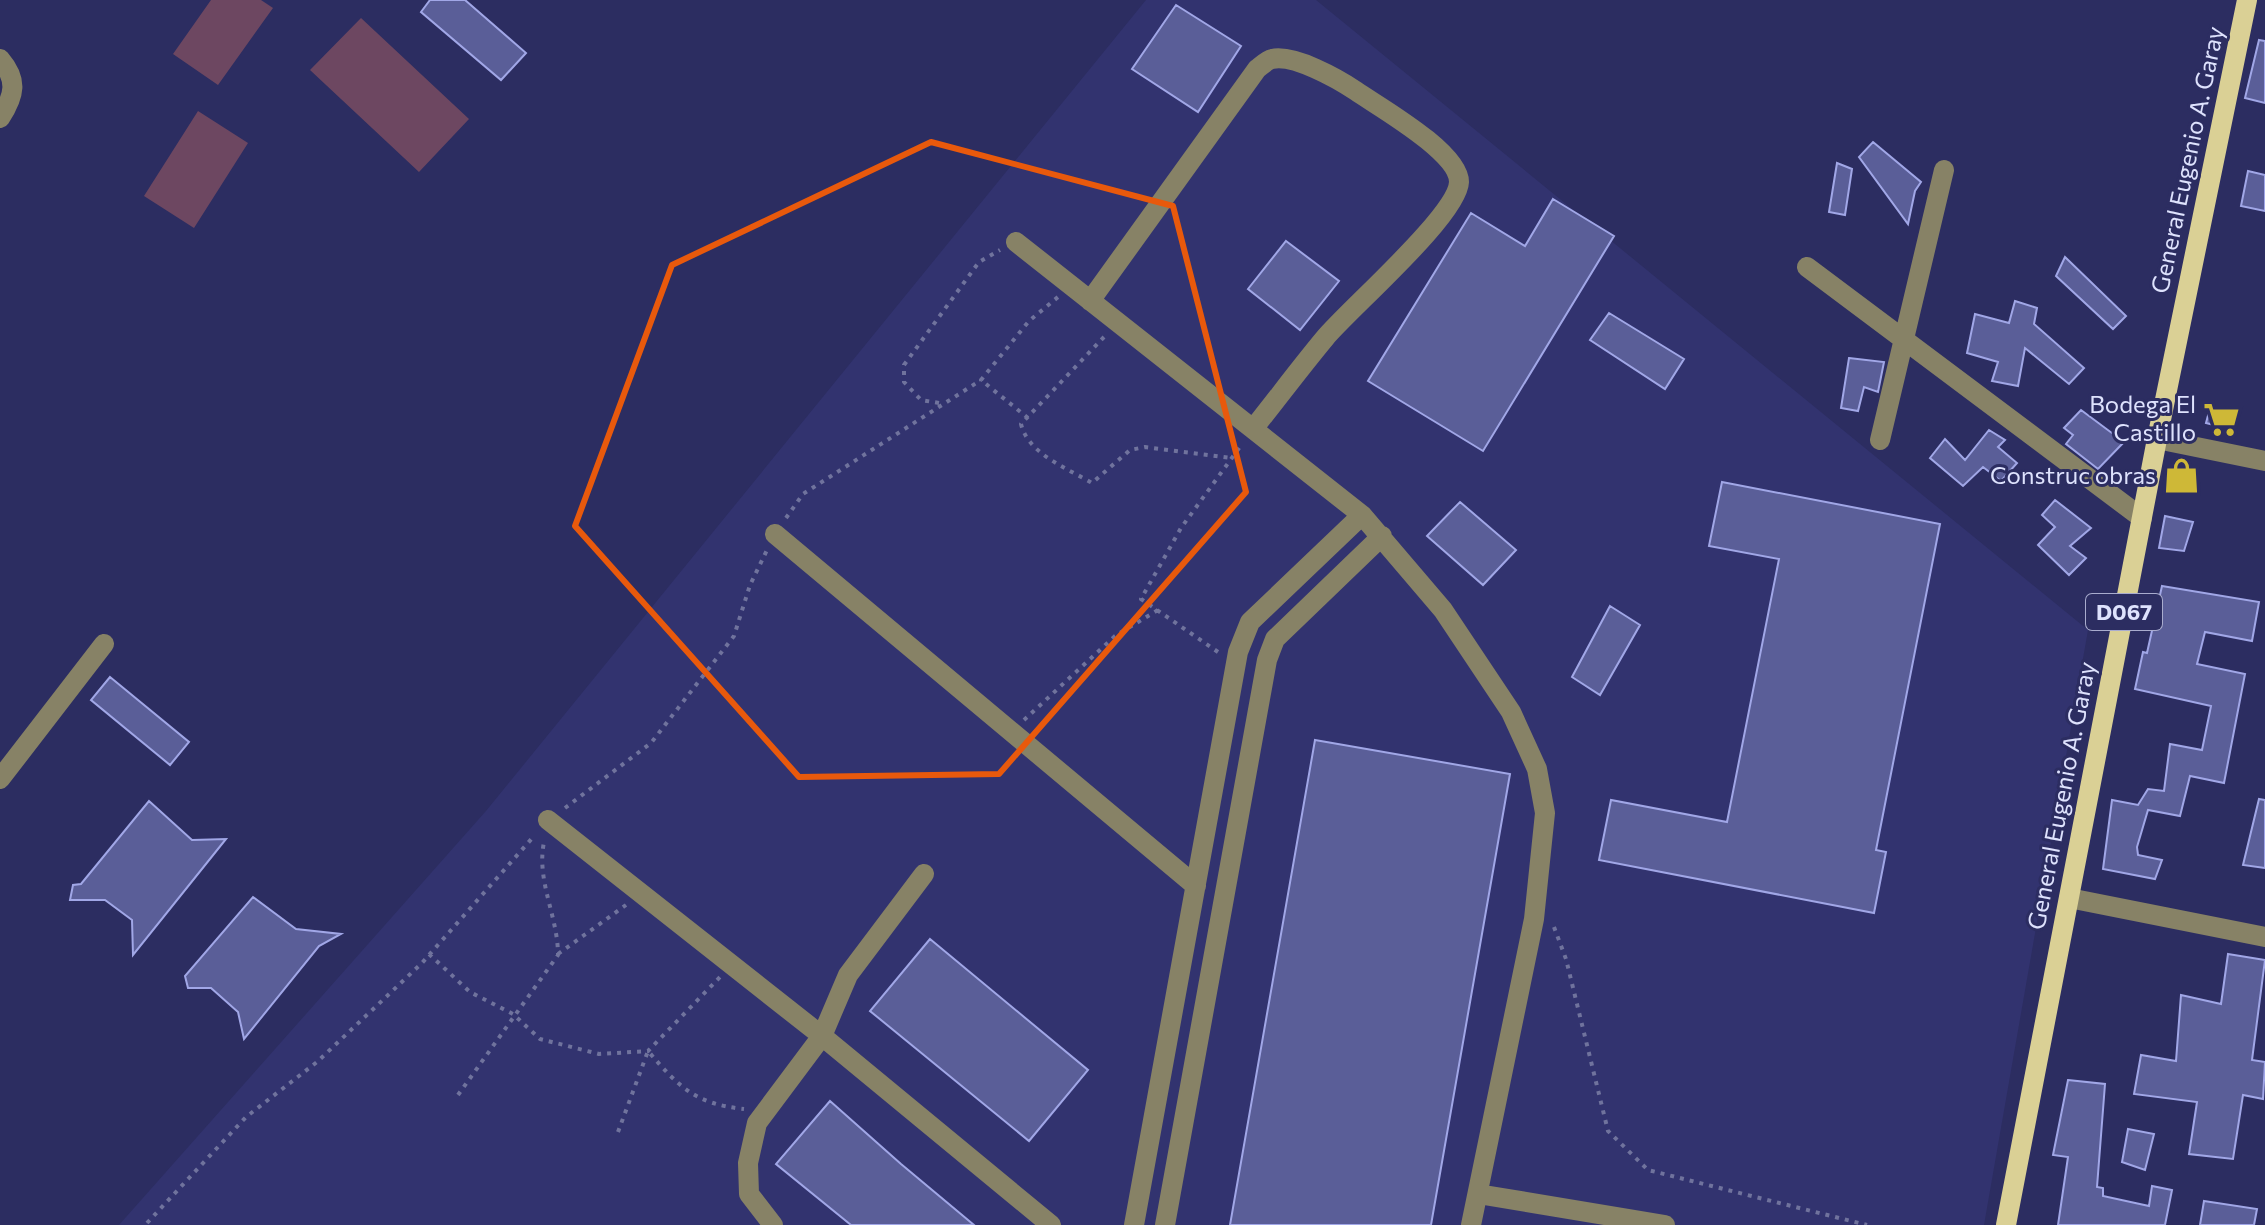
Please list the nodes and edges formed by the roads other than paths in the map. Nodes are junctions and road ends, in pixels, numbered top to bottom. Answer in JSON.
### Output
{"nodes":[{"id":1,"x":2247,"y":0,"type":"edge"},
{"id":2,"x":0,"y":59,"type":"edge"},
{"id":3,"x":0,"y":118,"type":"edge"},
{"id":4,"x":1944,"y":170,"type":"dead end"},
{"id":5,"x":1016,"y":242,"type":"road end"},
{"id":6,"x":1807,"y":267,"type":"dead end"},
{"id":7,"x":1090,"y":301,"type":"junction"},
{"id":8,"x":1905,"y":340,"type":"junction"},
{"id":9,"x":1253,"y":429,"type":"junction"},
{"id":10,"x":2157,"y":439,"type":"junction"},
{"id":11,"x":1880,"y":440,"type":"dead end"},
{"id":12,"x":2265,"y":461,"type":"edge"},
{"id":13,"x":1362,"y":515,"type":"junction"},
{"id":14,"x":2142,"y":518,"type":"junction"},
{"id":15,"x":775,"y":534,"type":"road end"},
{"id":16,"x":1382,"y":536,"type":"junction"},
{"id":17,"x":104,"y":644,"type":"dead end"},
{"id":18,"x":0,"y":779,"type":"edge"},
{"id":19,"x":548,"y":820,"type":"road end"},
{"id":20,"x":924,"y":874,"type":"dead end"},
{"id":21,"x":1196,"y":886,"type":"junction"},
{"id":22,"x":2069,"y":898,"type":"junction"},
{"id":23,"x":2265,"y":937,"type":"edge"},
{"id":24,"x":822,"y":1036,"type":"junction"},
{"id":25,"x":1478,"y":1194,"type":"junction"},
{"id":26,"x":773,"y":1225,"type":"edge"},
{"id":27,"x":1051,"y":1225,"type":"edge"},
{"id":28,"x":1134,"y":1225,"type":"edge"},
{"id":29,"x":1165,"y":1225,"type":"edge"},
{"id":30,"x":1471,"y":1225,"type":"edge"},
{"id":31,"x":1665,"y":1225,"type":"edge"},
{"id":32,"x":2006,"y":1225,"type":"edge"}],
"edges":[{"from":1,"to":10,"type":"main road","name":"General Eugenio A. Garay","number":"D067"},
{"from":2,"to":3,"type":"street"},
{"from":4,"to":8,"type":"street"},
{"from":5,"to":7,"type":"street"},
{"from":6,"to":8,"type":"street"},
{"from":7,"to":9,"type":"street"},
{"from":7,"to":9,"type":"street"},
{"from":8,"to":11,"type":"street"},
{"from":8,"to":14,"type":"street"},
{"from":9,"to":13,"type":"street"},
{"from":10,"to":12,"type":"street"},
{"from":10,"to":14,"type":"main road","name":"General Eugenio A. Garay","number":"D067"},
{"from":13,"to":16,"type":"street"},
{"from":13,"to":21,"type":"street"},
{"from":14,"to":22,"type":"main road","name":"General Eugenio A. Garay","number":"D067"},
{"from":15,"to":21,"type":"street"},
{"from":16,"to":25,"type":"street"},
{"from":16,"to":29,"type":"street"},
{"from":17,"to":18,"type":"street"},
{"from":19,"to":24,"type":"street"},
{"from":20,"to":24,"type":"street"},
{"from":21,"to":28,"type":"street"},
{"from":22,"to":23,"type":"street"},
{"from":22,"to":32,"type":"main road","name":"General Eugenio A. Garay","number":"D067"},
{"from":24,"to":26,"type":"street"},
{"from":24,"to":27,"type":"street"},
{"from":25,"to":30,"type":"street"},
{"from":25,"to":31,"type":"street"}]}
